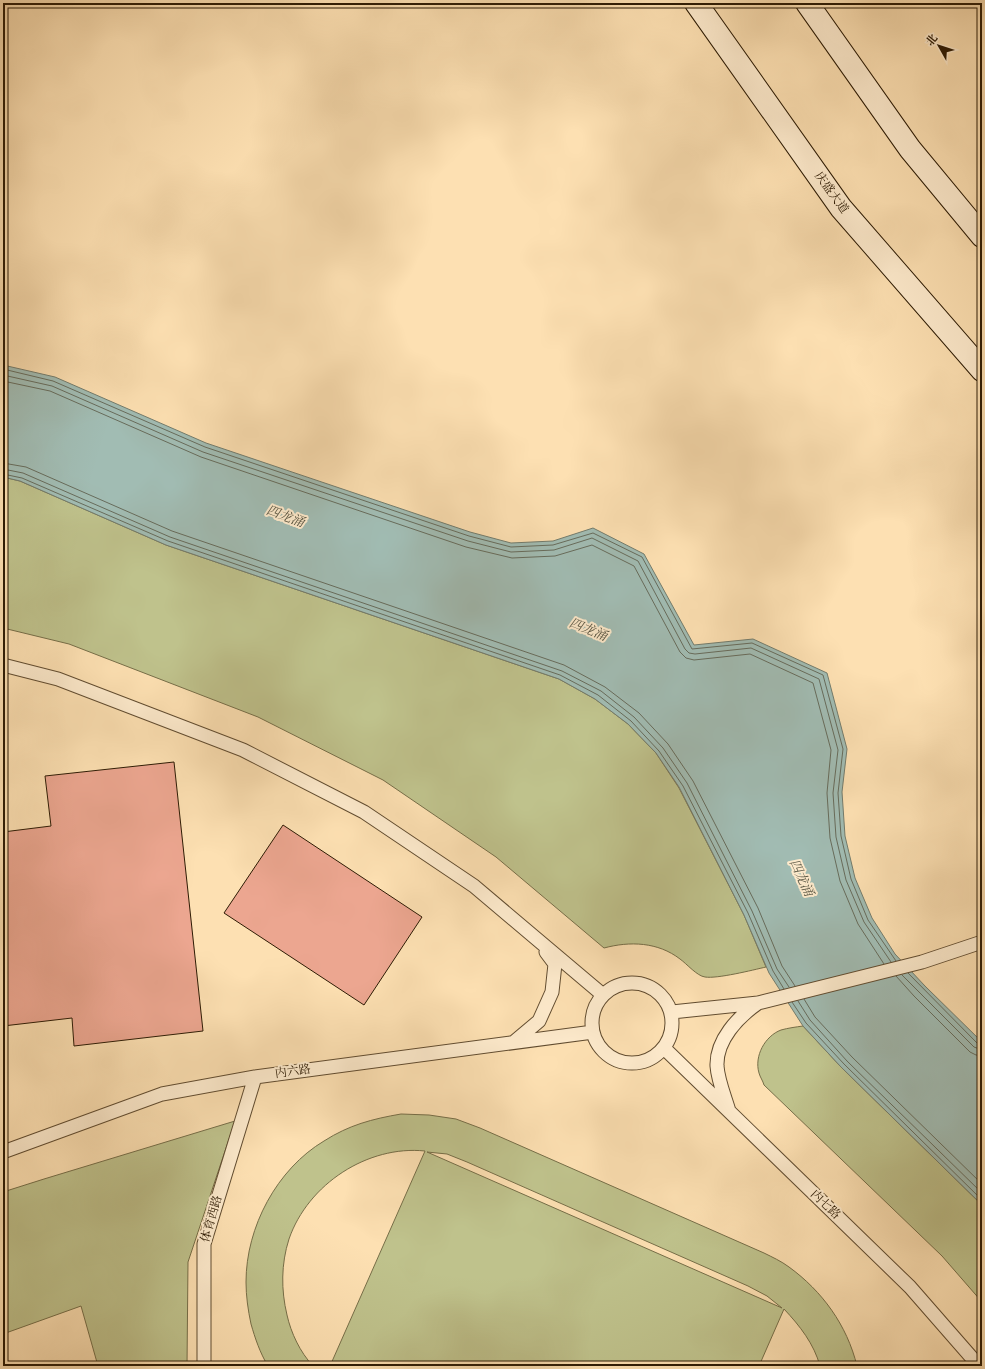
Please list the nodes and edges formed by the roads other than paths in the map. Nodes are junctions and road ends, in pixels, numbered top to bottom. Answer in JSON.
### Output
{"nodes":[{"id":1,"x":696,"y":3,"type":"edge"},
{"id":2,"x":807,"y":3,"type":"edge"},
{"id":3,"x":982,"y":236,"type":"edge"},
{"id":4,"x":982,"y":370,"type":"edge"},
{"id":5,"x":3,"y":665,"type":"edge"},
{"id":6,"x":537,"y":939,"type":"junction"},
{"id":7,"x":982,"y":942,"type":"edge"},
{"id":8,"x":604,"y":995,"type":"junction"},
{"id":9,"x":758,"y":1003,"type":"junction"},
{"id":10,"x":672,"y":1012,"type":"junction"},
{"id":11,"x":593,"y":1032,"type":"junction"},
{"id":12,"x":514,"y":1042,"type":"junction"},
{"id":13,"x":665,"y":1049,"type":"junction"},
{"id":14,"x":255,"y":1077,"type":"junction"},
{"id":15,"x":729,"y":1112,"type":"junction"},
{"id":16,"x":3,"y":1152,"type":"edge"},
{"id":17,"x":204,"y":1366,"type":"edge"},
{"id":18,"x":979,"y":1366,"type":"edge"}],
"edges":[{"from":1,"to":4,"type":"street","name":"庆盛大道"},
{"from":2,"to":3,"type":"street"},
{"from":5,"to":6,"type":"lane"},
{"from":6,"to":8,"type":"lane"},
{"from":6,"to":12,"type":"lane"},
{"from":7,"to":9,"type":"lane"},
{"from":8,"to":10,"type":"lane"},
{"from":8,"to":11,"type":"lane"},
{"from":9,"to":10,"type":"lane"},
{"from":9,"to":15,"type":"lane"},
{"from":10,"to":13,"type":"lane"},
{"from":11,"to":12,"type":"lane","name":"内六路"},
{"from":11,"to":13,"type":"lane"},
{"from":12,"to":14,"type":"lane","name":"内六路"},
{"from":13,"to":15,"type":"lane","name":"内七路"},
{"from":14,"to":16,"type":"lane","name":"内六路"},
{"from":14,"to":17,"type":"lane","name":"体育西路"},
{"from":15,"to":18,"type":"lane","name":"内七路"}]}
